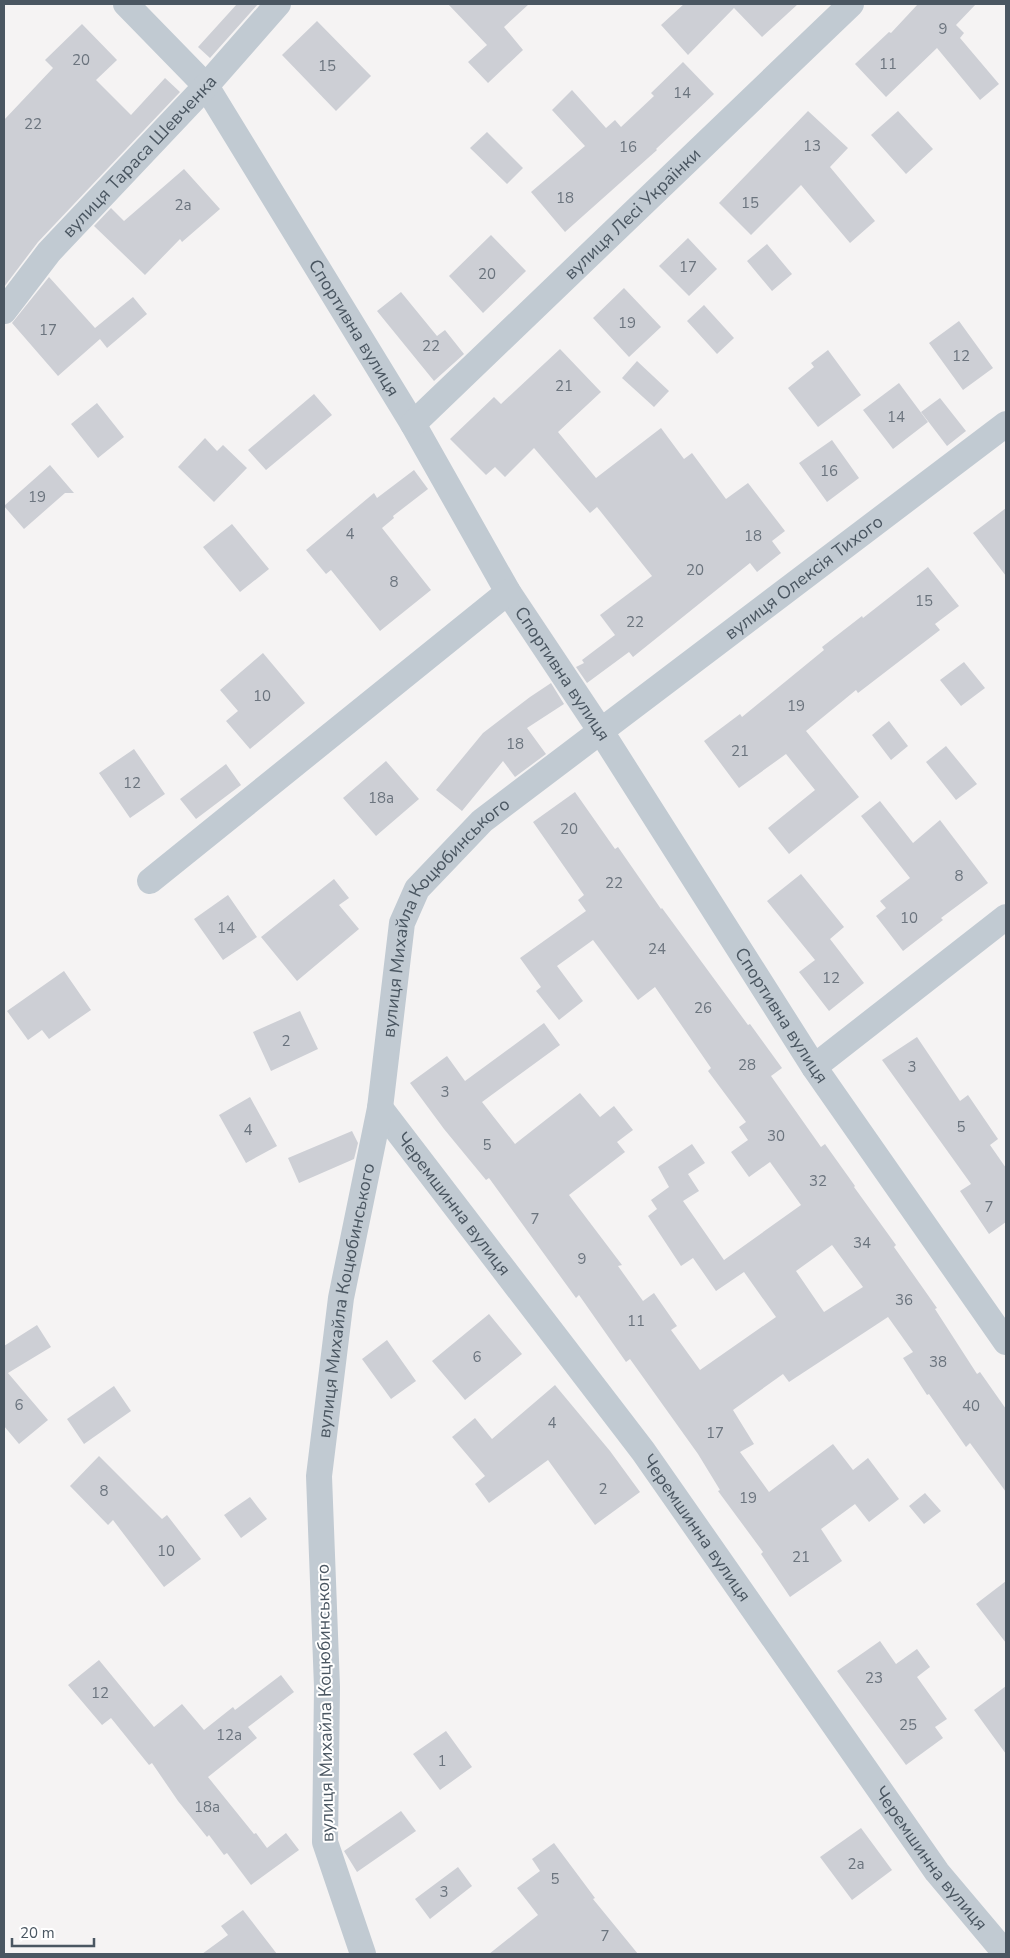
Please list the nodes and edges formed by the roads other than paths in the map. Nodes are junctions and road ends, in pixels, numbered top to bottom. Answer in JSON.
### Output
{"nodes":[{"id":1,"x":126,"y":4,"type":"edge"},
{"id":2,"x":278,"y":4,"type":"edge"},
{"id":3,"x":850,"y":4,"type":"edge"},
{"id":4,"x":206,"y":86,"type":"junction"},
{"id":5,"x":4,"y":311,"type":"edge"},
{"id":6,"x":413,"y":424,"type":"junction"},
{"id":7,"x":1004,"y":430,"type":"edge"},
{"id":8,"x":508,"y":592,"type":"junction"},
{"id":9,"x":600,"y":730,"type":"junction"},
{"id":10,"x":150,"y":881,"type":"dead end"},
{"id":11,"x":1006,"y":917,"type":"edge"},
{"id":12,"x":814,"y":1067,"type":"junction"},
{"id":13,"x":380,"y":1108,"type":"junction"},
{"id":14,"x":1006,"y":1342,"type":"edge"},
{"id":15,"x":363,"y":1954,"type":"edge"},
{"id":16,"x":1006,"y":1954,"type":"edge"}],
"edges":[{"from":1,"to":4,"type":"street","name":"Спортивна вулиця"},
{"from":2,"to":4,"type":"street","name":"вулиця Тараса Шевченка"},
{"from":3,"to":6,"type":"street","name":"вулиця Лесі Українки"},
{"from":4,"to":5,"type":"street","name":"вулиця Тараса Шевченка"},
{"from":4,"to":6,"type":"street","name":"Спортивна вулиця"},
{"from":6,"to":8,"type":"street","name":"Спортивна вулиця"},
{"from":7,"to":9,"type":"street","name":"вулиця Олексія Тихого"},
{"from":8,"to":9,"type":"street","name":"Спортивна вулиця"},
{"from":8,"to":10,"type":"street"},
{"from":9,"to":12,"type":"street","name":"Спортивна вулиця"},
{"from":9,"to":13,"type":"street","name":"вулиця Михайла Коцюбинського"},
{"from":11,"to":12,"type":"street"},
{"from":12,"to":14,"type":"street","name":"Спортивна вулиця"},
{"from":13,"to":15,"type":"street","name":"вулиця Михайла Коцюбинського"},
{"from":13,"to":16,"type":"street","name":"Черемшинна вулиця"}]}
